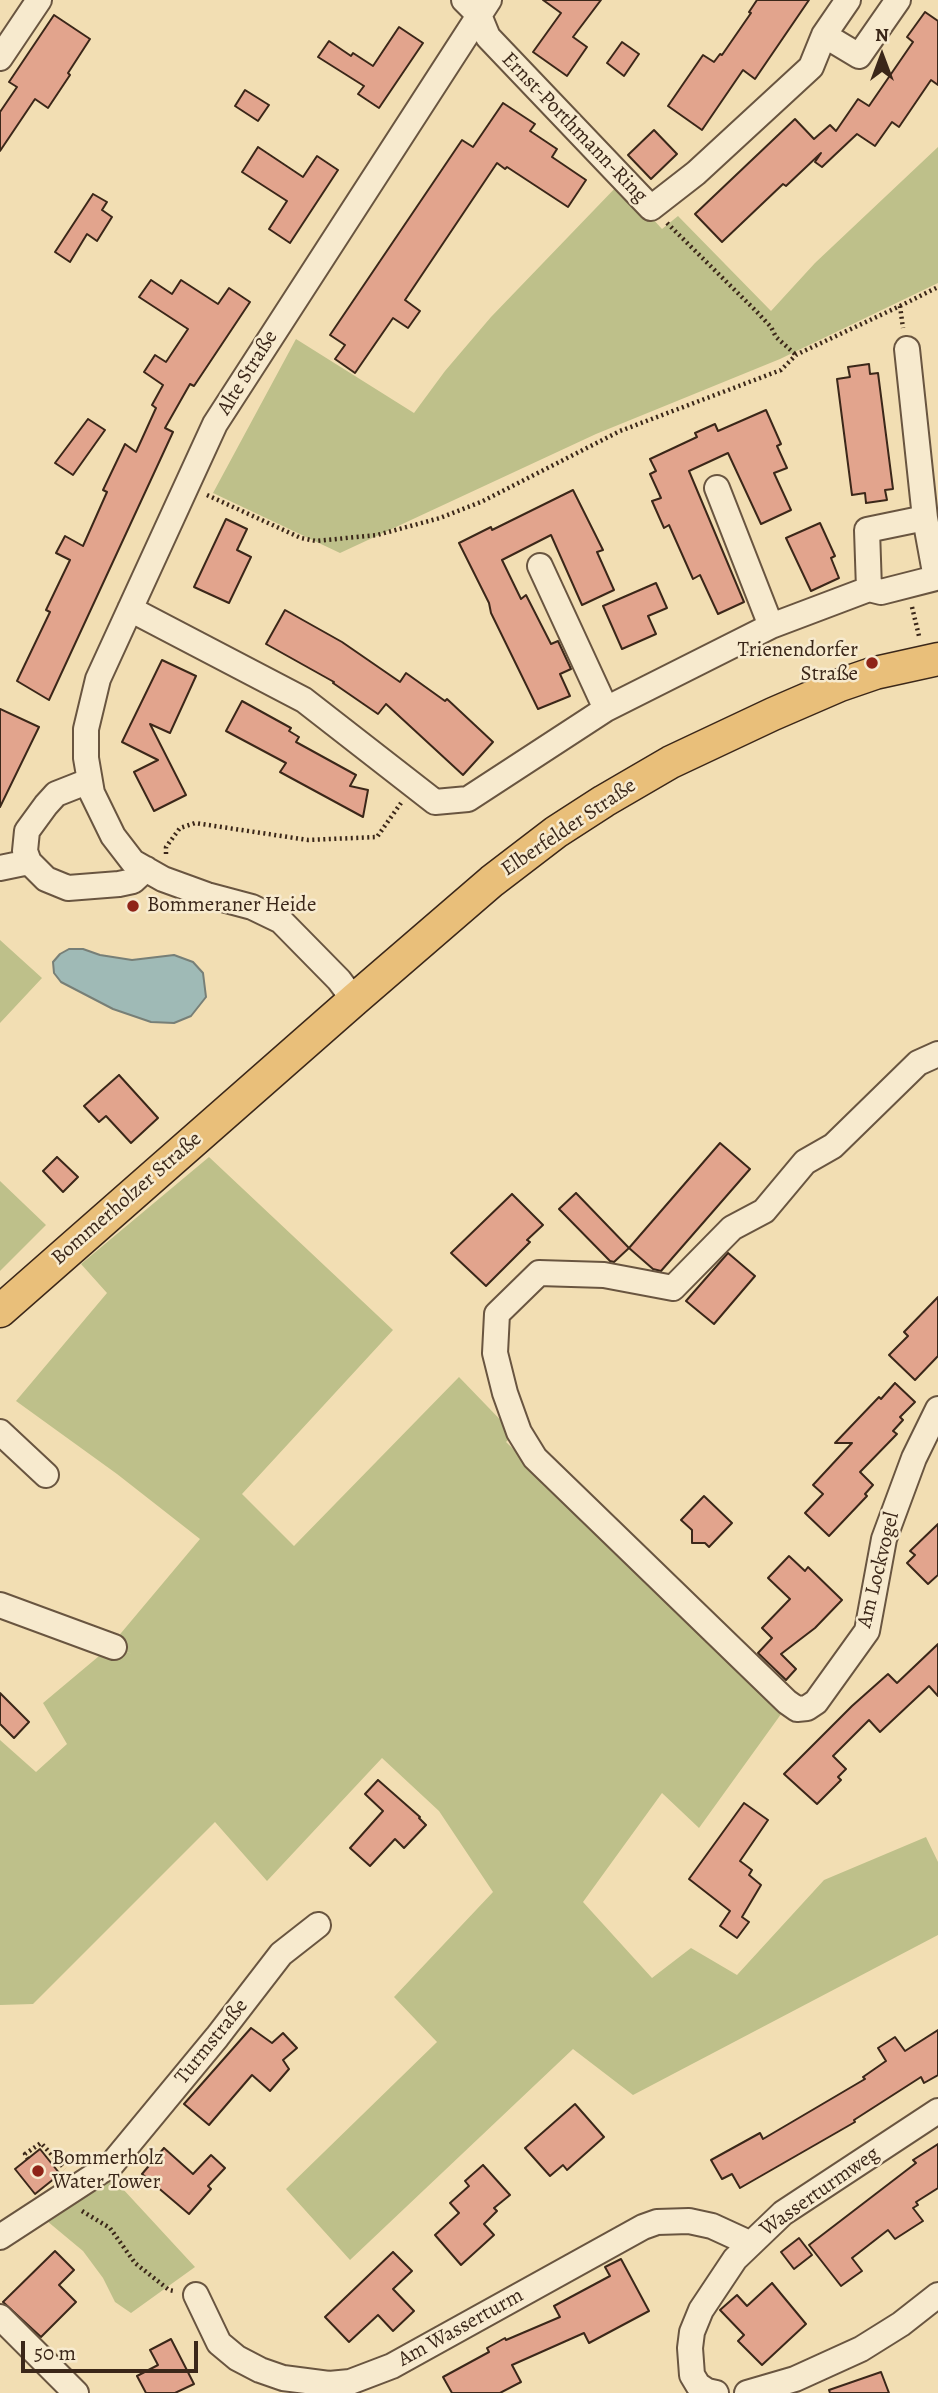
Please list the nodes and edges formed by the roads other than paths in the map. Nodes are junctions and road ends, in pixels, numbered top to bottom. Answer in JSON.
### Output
{"nodes":[{"id":1,"x":39,"y":0,"type":"edge"},
{"id":2,"x":848,"y":0,"type":"edge"},
{"id":3,"x":898,"y":0,"type":"edge"},
{"id":4,"x":477,"y":5,"type":"edge"},
{"id":5,"x":824,"y":34,"type":"junction"},
{"id":6,"x":0,"y":58,"type":"edge"},
{"id":7,"x":906,"y":349,"type":"road end"},
{"id":8,"x":717,"y":488,"type":"dead end"},
{"id":9,"x":925,"y":518,"type":"junction"},
{"id":10,"x":540,"y":566,"type":"dead end"},
{"id":11,"x":869,"y":589,"type":"junction"},
{"id":12,"x":130,"y":609,"type":"junction"},
{"id":13,"x":771,"y":626,"type":"junction"},
{"id":14,"x":931,"y":660,"type":"edge"},
{"id":15,"x":606,"y":709,"type":"junction"},
{"id":16,"x":89,"y":780,"type":"junction"},
{"id":17,"x":29,"y":862,"type":"junction"},
{"id":18,"x":0,"y":868,"type":"edge"},
{"id":19,"x":154,"y":874,"type":"junction"},
{"id":20,"x":354,"y":1000,"type":"junction"},
{"id":21,"x":938,"y":1054,"type":"edge"},
{"id":22,"x":255,"y":1088,"type":"joint"},
{"id":23,"x":0,"y":1311,"type":"edge"},
{"id":24,"x":938,"y":1409,"type":"edge"},
{"id":25,"x":0,"y":1432,"type":"edge"},
{"id":26,"x":46,"y":1475,"type":"dead end"},
{"id":27,"x":0,"y":1605,"type":"edge"},
{"id":28,"x":114,"y":1647,"type":"dead end"},
{"id":29,"x":318,"y":1925,"type":"dead end"},
{"id":30,"x":938,"y":2111,"type":"edge"},
{"id":31,"x":0,"y":2237,"type":"edge"},
{"id":32,"x":749,"y":2243,"type":"junction"},
{"id":33,"x":197,"y":2295,"type":"road end"},
{"id":34,"x":938,"y":2295,"type":"edge"},
{"id":35,"x":0,"y":2318,"type":"edge"},
{"id":36,"x":76,"y":2393,"type":"edge"},
{"id":37,"x":716,"y":2393,"type":"edge"},
{"id":38,"x":747,"y":2393,"type":"edge"}],
"edges":[{"from":1,"to":6,"type":"street"},
{"from":2,"to":5,"type":"street","name":"Ernst-Porthmann-Ring"},
{"from":3,"to":5,"type":"street"},
{"from":4,"to":5,"type":"street","name":"Ernst-Porthmann-Ring"},
{"from":4,"to":12,"type":"street","name":"Alte Straße"},
{"from":7,"to":9,"type":"street"},
{"from":8,"to":13,"type":"street"},
{"from":9,"to":11,"type":"street"},
{"from":9,"to":11,"type":"street"},
{"from":10,"to":15,"type":"street"},
{"from":11,"to":13,"type":"street"},
{"from":12,"to":15,"type":"street"},
{"from":12,"to":16,"type":"street","name":"Alte Straße"},
{"from":13,"to":15,"type":"street"},
{"from":14,"to":20,"type":"main road","name":"Elberfelder Straße"},
{"from":16,"to":17,"type":"street"},
{"from":16,"to":19,"type":"street","name":"Alte Straße"},
{"from":17,"to":18,"type":"street"},
{"from":17,"to":19,"type":"street"},
{"from":19,"to":20,"type":"street","name":"Alte Straße"},
{"from":20,"to":22,"type":"main road","name":"Elberfelder Straße"},
{"from":21,"to":24,"type":"street","name":"Am Lockvogel"},
{"from":22,"to":23,"type":"main road","name":"Bommerholzer Straße"},
{"from":25,"to":26,"type":"street"},
{"from":27,"to":28,"type":"street"},
{"from":29,"to":31,"type":"street","name":"Turmstraße"},
{"from":30,"to":32,"type":"street","name":"Wasserturmweg"},
{"from":32,"to":33,"type":"street","name":"Am Wasserturm"},
{"from":32,"to":37,"type":"street","name":"Wasserturmweg"},
{"from":34,"to":38,"type":"street"},
{"from":35,"to":36,"type":"street"}]}
